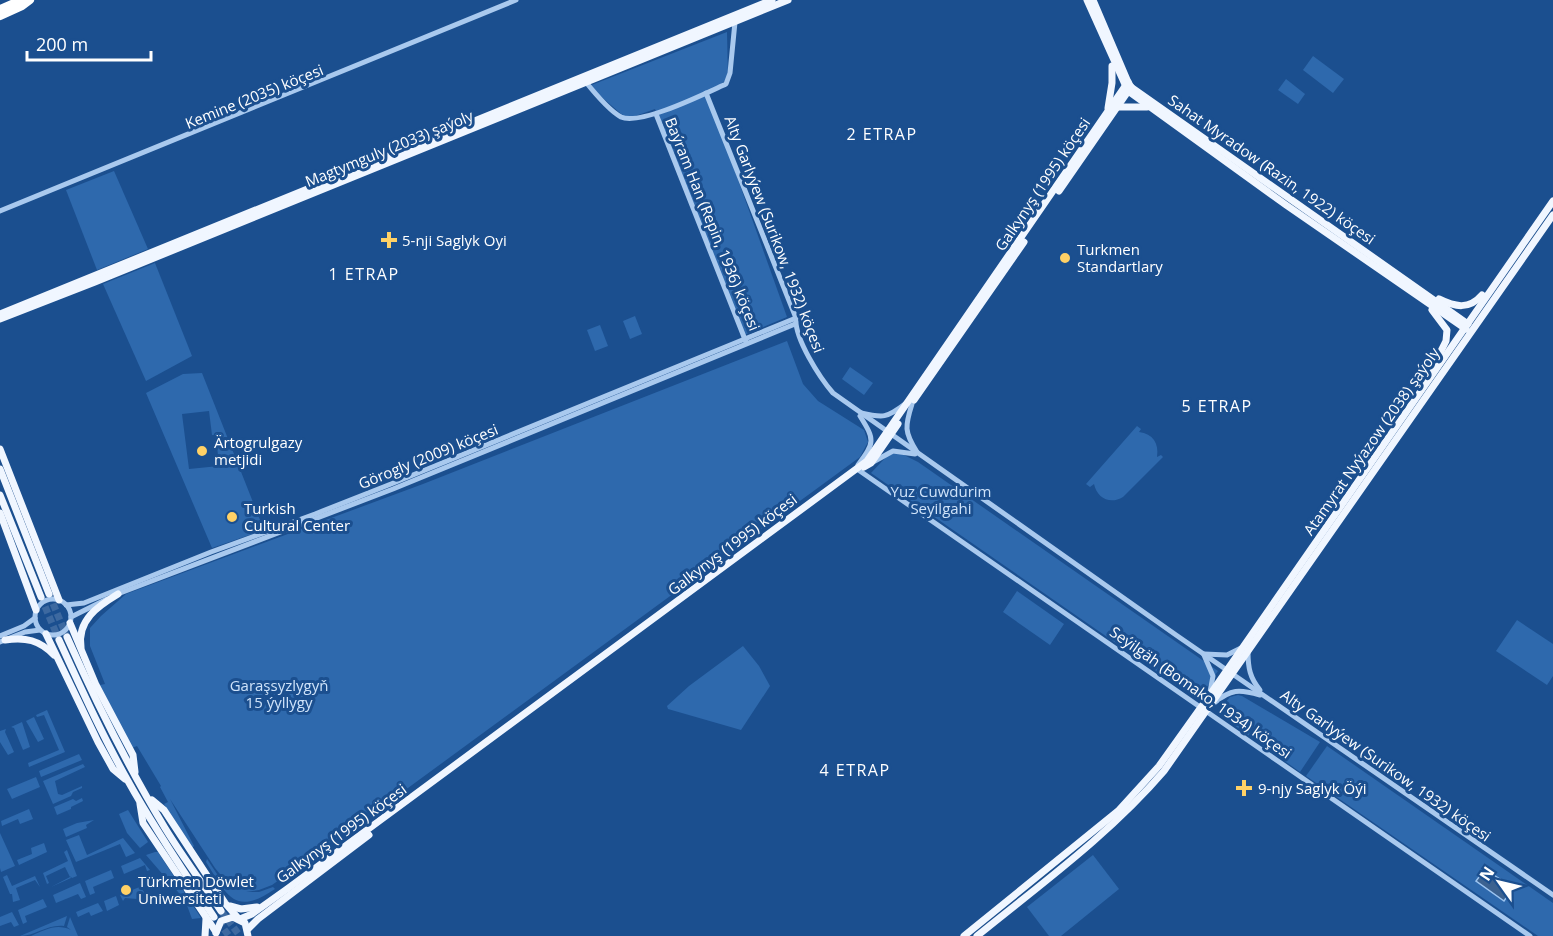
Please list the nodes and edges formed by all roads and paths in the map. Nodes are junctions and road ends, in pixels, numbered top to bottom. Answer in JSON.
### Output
{"nodes":[{"id":1,"x":21,"y":0,"type":"edge"},
{"id":2,"x":30,"y":0,"type":"edge"},
{"id":3,"x":516,"y":0,"type":"edge"},
{"id":4,"x":772,"y":0,"type":"edge"},
{"id":5,"x":788,"y":0,"type":"edge"},
{"id":6,"x":1087,"y":0,"type":"edge"},
{"id":7,"x":1093,"y":0,"type":"edge"},
{"id":8,"x":0,"y":9,"type":"edge"},
{"id":9,"x":0,"y":16,"type":"edge"},
{"id":10,"x":735,"y":22,"type":"junction"},
{"id":11,"x":1111,"y":57,"type":"junction"},
{"id":12,"x":585,"y":80,"type":"junction"},
{"id":13,"x":1128,"y":87,"type":"junction"},
{"id":14,"x":706,"y":93,"type":"junction"},
{"id":15,"x":1118,"y":107,"type":"junction"},
{"id":16,"x":1147,"y":107,"type":"junction"},
{"id":17,"x":1107,"y":111,"type":"junction"},
{"id":18,"x":656,"y":114,"type":"junction"},
{"id":19,"x":1553,"y":201,"type":"edge"},
{"id":20,"x":0,"y":212,"type":"edge"},
{"id":21,"x":1553,"y":215,"type":"edge"},
{"id":22,"x":1512,"y":258,"type":"junction"},
{"id":23,"x":1416,"y":292,"type":"junction"},
{"id":24,"x":0,"y":314,"type":"edge"},
{"id":25,"x":0,"y":319,"type":"edge"},
{"id":26,"x":796,"y":321,"type":"junction"},
{"id":27,"x":1465,"y":325,"type":"junction"},
{"id":28,"x":1473,"y":331,"type":"junction"},
{"id":29,"x":746,"y":341,"type":"junction"},
{"id":30,"x":1422,"y":391,"type":"junction"},
{"id":31,"x":910,"y":403,"type":"junction"},
{"id":32,"x":858,"y":412,"type":"junction"},
{"id":33,"x":889,"y":434,"type":"junction"},
{"id":34,"x":0,"y":449,"type":"edge"},
{"id":35,"x":920,"y":455,"type":"junction"},
{"id":36,"x":871,"y":463,"type":"junction"},
{"id":37,"x":2,"y":465,"type":"edge"},
{"id":38,"x":856,"y":471,"type":"junction"},
{"id":39,"x":0,"y":495,"type":"edge"},
{"id":40,"x":21,"y":504,"type":"junction"},
{"id":41,"x":0,"y":505,"type":"edge"},
{"id":42,"x":0,"y":513,"type":"edge"},
{"id":43,"x":9,"y":517,"type":"junction"},
{"id":44,"x":18,"y":517,"type":"junction"},
{"id":45,"x":49,"y":594,"type":"tunnel mouth"},
{"id":46,"x":118,"y":594,"type":"junction"},
{"id":47,"x":40,"y":597,"type":"tunnel mouth"},
{"id":48,"x":63,"y":603,"type":"junction"},
{"id":49,"x":36,"y":614,"type":"junction"},
{"id":50,"x":71,"y":620,"type":"junction"},
{"id":51,"x":43,"y":632,"type":"junction"},
{"id":52,"x":67,"y":637,"type":"tunnel mouth"},
{"id":53,"x":2,"y":639,"type":"edge"},
{"id":54,"x":59,"y":640,"type":"tunnel mouth"},
{"id":55,"x":1246,"y":649,"type":"junction"},
{"id":56,"x":1204,"y":654,"type":"junction"},
{"id":57,"x":83,"y":655,"type":"junction"},
{"id":58,"x":60,"y":662,"type":"junction"},
{"id":59,"x":1230,"y":672,"type":"junction"},
{"id":60,"x":1209,"y":696,"type":"junction"},
{"id":61,"x":1265,"y":696,"type":"junction"},
{"id":62,"x":1207,"y":708,"type":"junction"},
{"id":63,"x":136,"y":777,"type":"junction"},
{"id":64,"x":128,"y":782,"type":"junction"},
{"id":65,"x":142,"y":796,"type":"junction"},
{"id":66,"x":288,"y":889,"type":"junction"},
{"id":67,"x":1553,"y":895,"type":"edge"},
{"id":68,"x":225,"y":903,"type":"junction"},
{"id":69,"x":221,"y":911,"type":"tunnel mouth"},
{"id":70,"x":214,"y":917,"type":"tunnel mouth"},
{"id":71,"x":239,"y":918,"type":"junction"},
{"id":72,"x":206,"y":919,"type":"junction"},
{"id":73,"x":248,"y":933,"type":"edge"},
{"id":74,"x":216,"y":934,"type":"edge"},
{"id":75,"x":978,"y":935,"type":"edge"},
{"id":76,"x":205,"y":936,"type":"edge"},
{"id":77,"x":964,"y":936,"type":"edge"},
{"id":78,"x":1530,"y":936,"type":"edge"}],
"edges":[{"from":1,"to":8,"type":"highway"},
{"from":2,"to":9,"type":"highway"},
{"from":3,"to":20,"type":"street","name":"Kemine (2035) köçesi"},
{"from":4,"to":12,"type":"main road","name":"Magtymguly (2033) şaýoly"},
{"from":5,"to":10,"type":"main road","name":"Magtymguly (2033) şaýoly"},
{"from":6,"to":11,"type":"main road"},
{"from":7,"to":13,"type":"main road"},
{"from":10,"to":12,"type":"main road","name":"Magtymguly (2033) şaýoly"},
{"from":10,"to":14,"type":"street"},
{"from":11,"to":13,"type":"main road"},
{"from":11,"to":17,"type":"main road"},
{"from":12,"to":18,"type":"street"},
{"from":12,"to":24,"type":"main road","name":"Magtymguly (2033) şaýoly"},
{"from":12,"to":25,"type":"main road","name":"Magtymguly (2033) şaýoly"},
{"from":13,"to":15,"type":"main road","name":"Galkynyş (1995) köçesi"},
{"from":13,"to":16,"type":"main road"},
{"from":13,"to":17,"type":"main road","name":"Galkynyş (1995) köçesi"},
{"from":13,"to":23,"type":"main road","name":"Sahat Myradow (Razin, 1922) köçesi"},
{"from":14,"to":18,"type":"street"},
{"from":14,"to":26,"type":"street","name":"Alty Garlyýew (Surikow, 1932) köçesi"},
{"from":15,"to":16,"type":"main road"},
{"from":15,"to":31,"type":"main road","name":"Galkynyş (1995) köçesi"},
{"from":16,"to":23,"type":"main road"},
{"from":17,"to":31,"type":"main road","name":"Galkynyş (1995) köçesi"},
{"from":18,"to":29,"type":"street","name":"Baýram Han (Repin, 1936) köçesi"},
{"from":19,"to":22,"type":"main road","name":"Atamyrat Nyýazow (2038) şaýoly"},
{"from":21,"to":28,"type":"main road","name":"Atamyrat Nyýazow (2038) şaýoly"},
{"from":22,"to":23,"type":"main road"},
{"from":22,"to":27,"type":"main road","name":"Atamyrat Nyýazow (2038) şaýoly"},
{"from":23,"to":27,"type":"main road"},
{"from":23,"to":30,"type":"main road"},
{"from":26,"to":29,"type":"street","name":"Görogly (2009) köçesi"},
{"from":26,"to":32,"type":"street","name":"Alty Garlyýew (Surikow, 1932) köçesi"},
{"from":27,"to":28,"type":"main road"},
{"from":27,"to":30,"type":"main road","name":"Atamyrat Nyýazow (2038) şaýoly"},
{"from":28,"to":55,"type":"main road","name":"Atamyrat Nyýazow (2038) şaýoly"},
{"from":29,"to":46,"type":"street","name":"Görogly (2009) köçesi"},
{"from":29,"to":48,"type":"street","name":"Görogly (2009) köçesi"},
{"from":30,"to":55,"type":"main road","name":"Atamyrat Nyýazow (2038) şaýoly"},
{"from":31,"to":32,"type":"street"},
{"from":31,"to":33,"type":"main road","name":"Galkynyş (1995) köçesi"},
{"from":31,"to":35,"type":"street"},
{"from":32,"to":33,"type":"street","name":"Alty Garlyýew (Surikow, 1932) köçesi"},
{"from":32,"to":38,"type":"street"},
{"from":33,"to":35,"type":"street","name":"Alty Garlyýew (Surikow, 1932) köçesi"},
{"from":33,"to":36,"type":"main road","name":"Galkynyş (1995) köçesi"},
{"from":33,"to":38,"type":"main road","name":"Galkynyş (1995) köçesi"},
{"from":34,"to":37,"type":"main road"},
{"from":35,"to":36,"type":"street"},
{"from":35,"to":56,"type":"street","name":"Alty Garlyýew (Surikow, 1932) köçesi"},
{"from":36,"to":38,"type":"main road","name":"Galkynyş (1995) köçesi"},
{"from":37,"to":40,"type":"main road"},
{"from":37,"to":44,"type":"main road"},
{"from":38,"to":62,"type":"street","name":"Seýilgäh (Bomako, 1934) köçesi"},
{"from":38,"to":66,"type":"main road","name":"Galkynyş (1995) köçesi"},
{"from":38,"to":73,"type":"main road","name":"Galkynyş (1995) köçesi"},
{"from":39,"to":43,"type":"main road"},
{"from":40,"to":44,"type":"main road"},
{"from":40,"to":48,"type":"main road"},
{"from":41,"to":43,"type":"main road"},
{"from":42,"to":49,"type":"main road"},
{"from":43,"to":47,"type":"main road"},
{"from":44,"to":45,"type":"main road"},
{"from":46,"to":50,"type":"street","name":"Görogly (2009) köçesi"},
{"from":46,"to":57,"type":"main road"},
{"from":48,"to":49,"type":"street"},
{"from":48,"to":50,"type":"street"},
{"from":49,"to":51,"type":"street"},
{"from":49,"to":53,"type":"street"},
{"from":50,"to":51,"type":"street"},
{"from":50,"to":57,"type":"main road"},
{"from":51,"to":53,"type":"street"},
{"from":51,"to":58,"type":"main road"},
{"from":52,"to":63,"type":"main road"},
{"from":53,"to":58,"type":"main road"},
{"from":54,"to":64,"type":"main road"},
{"from":55,"to":56,"type":"street"},
{"from":55,"to":59,"type":"main road","name":"Atamyrat Nyýazow (2038) şaýoly"},
{"from":55,"to":61,"type":"street"},
{"from":56,"to":59,"type":"street","name":"Alty Garlyýew (Surikow, 1932) köçesi"},
{"from":56,"to":60,"type":"street"},
{"from":57,"to":63,"type":"main road"},
{"from":58,"to":64,"type":"main road"},
{"from":59,"to":60,"type":"main road","name":"Atamyrat Nyýazow (2038) şaýoly"},
{"from":59,"to":61,"type":"street","name":"Alty Garlyýew (Surikow, 1932) köçesi"},
{"from":59,"to":62,"type":"main road","name":"Atamyrat Nyýazow (2038) şaýoly"},
{"from":60,"to":62,"type":"main road","name":"Atamyrat Nyýazow (2038) şaýoly"},
{"from":61,"to":62,"type":"street","name":"Alty Garlyýew (Surikow, 1932) köçesi"},
{"from":61,"to":67,"type":"street","name":"Alty Garlyýew (Surikow, 1932) köçesi"},
{"from":62,"to":75,"type":"main road","name":"Atamyrat Nyýazow (2038) şaýoly"},
{"from":62,"to":77,"type":"main road","name":"Atamyrat Nyýazow (2038) şaýoly"},
{"from":62,"to":78,"type":"street","name":"Seýilgäh (Bomako, 1934) köçesi"},
{"from":63,"to":65,"type":"main road"},
{"from":64,"to":65,"type":"main road"},
{"from":65,"to":68,"type":"main road"},
{"from":65,"to":69,"type":"main road"},
{"from":65,"to":70,"type":"main road"},
{"from":65,"to":72,"type":"main road"},
{"from":66,"to":68,"type":"main road"},
{"from":66,"to":71,"type":"main road","name":"Galkynyş (1995) köçesi"},
{"from":68,"to":71,"type":"main road"},
{"from":71,"to":73,"type":"main road"},
{"from":71,"to":74,"type":"main road","name":"Galkynyş (1995) köçesi"},
{"from":72,"to":74,"type":"main road"},
{"from":72,"to":76,"type":"main road"}]}
